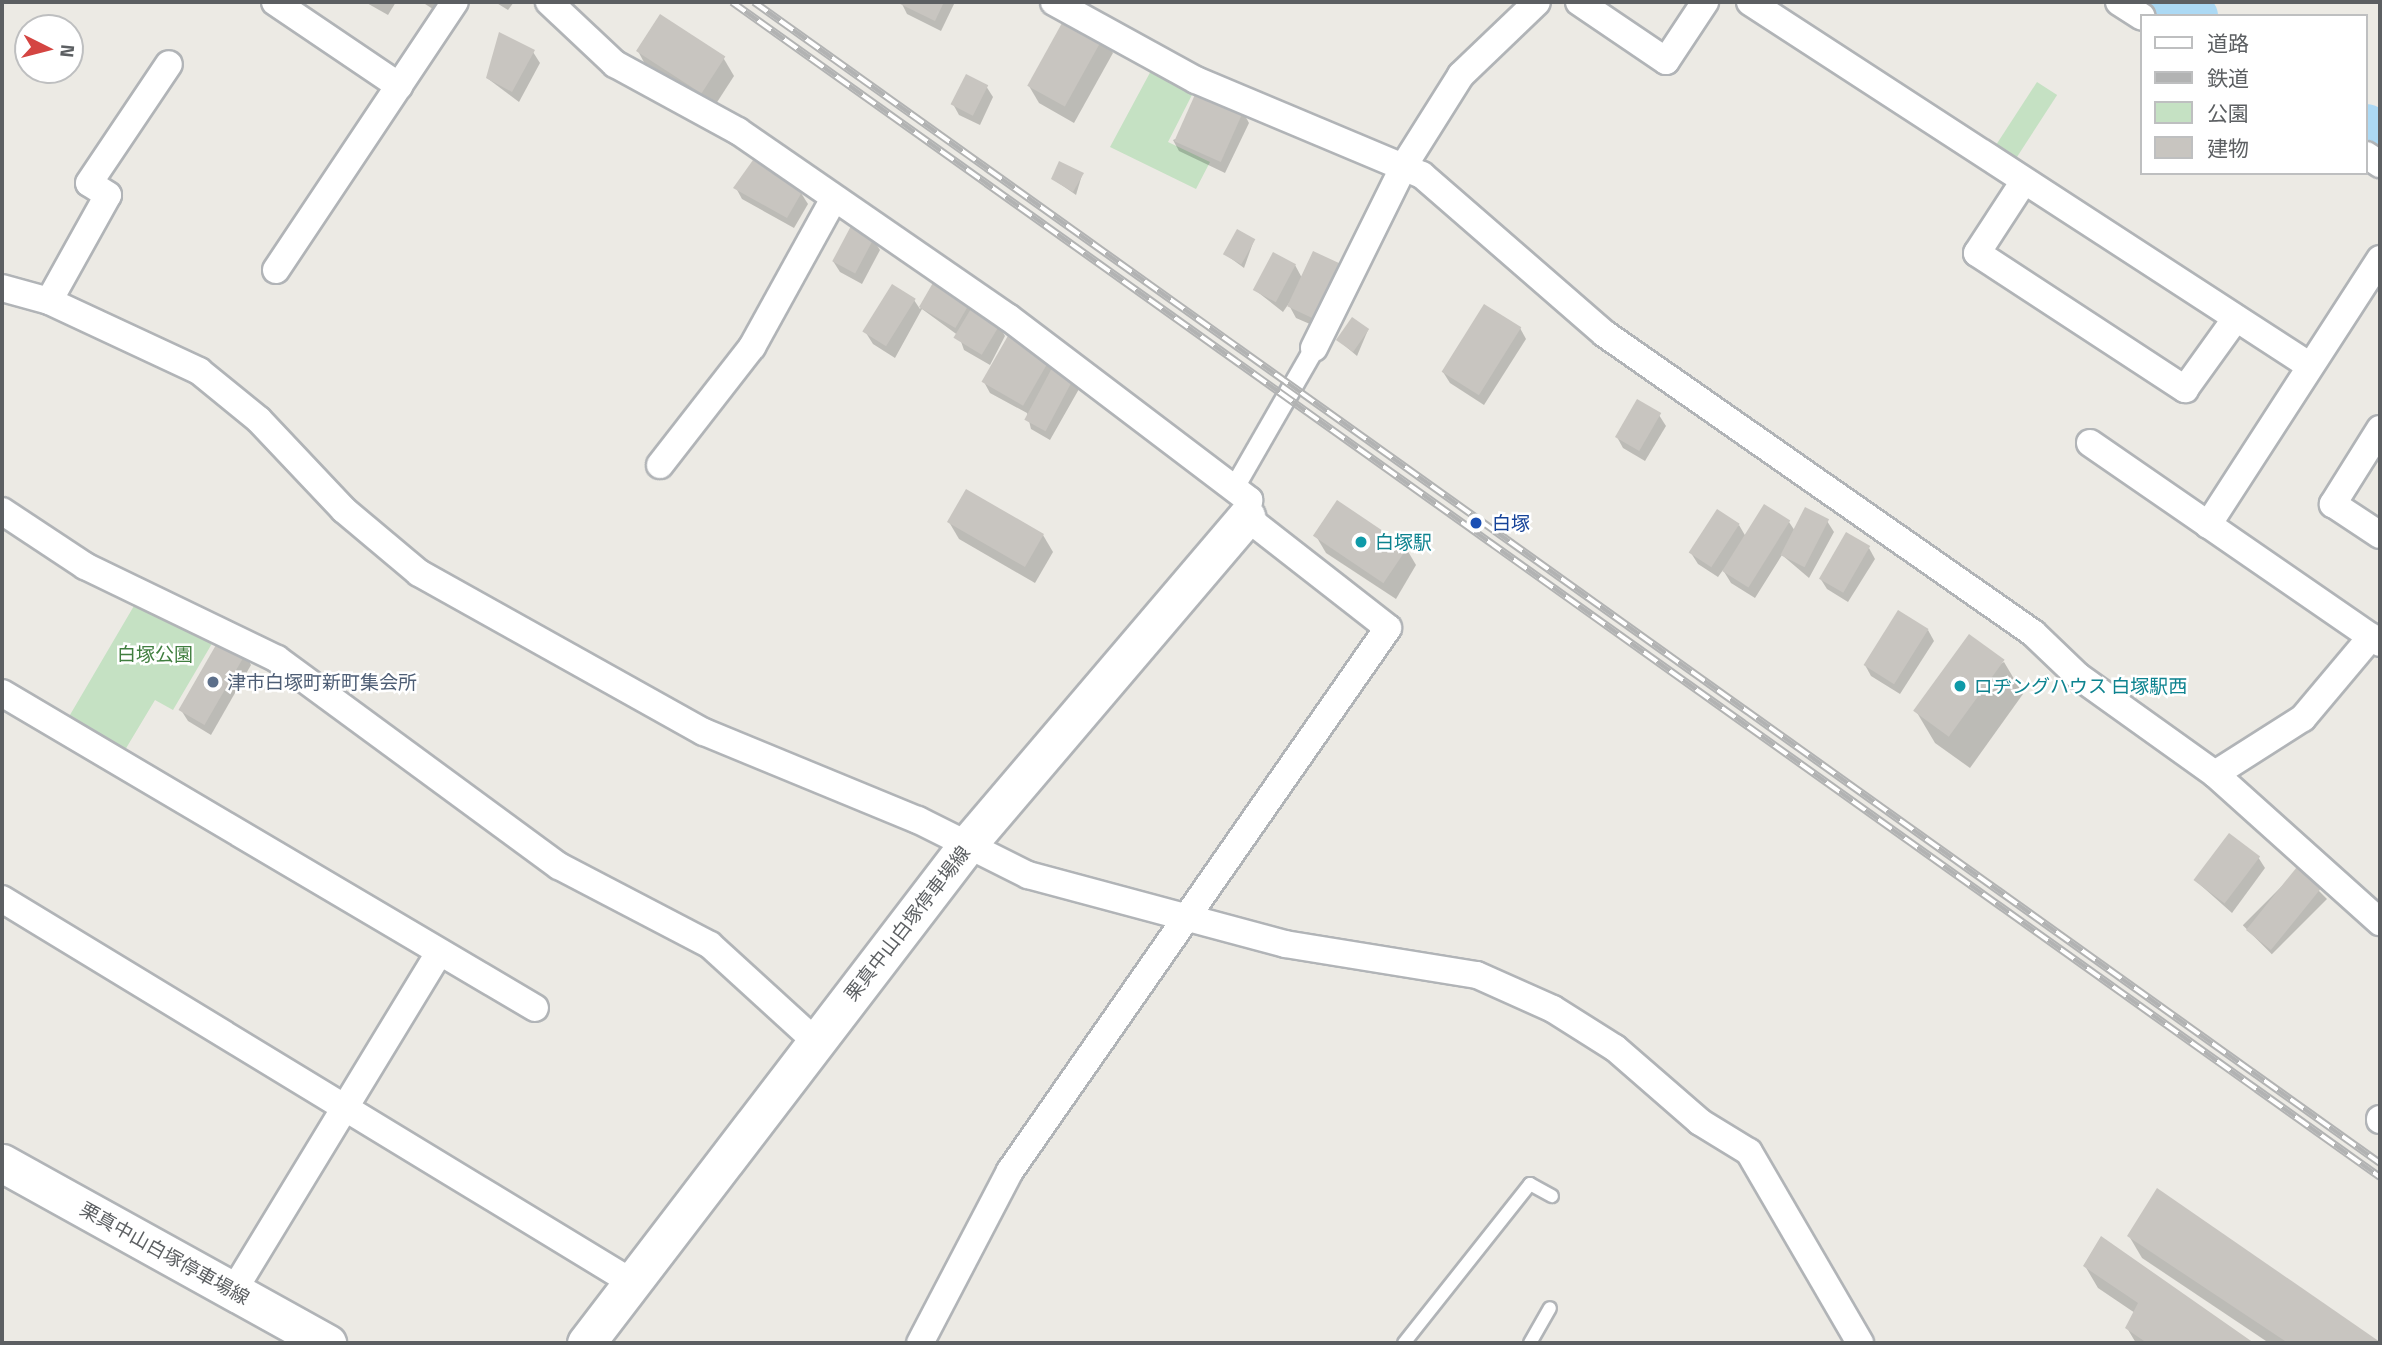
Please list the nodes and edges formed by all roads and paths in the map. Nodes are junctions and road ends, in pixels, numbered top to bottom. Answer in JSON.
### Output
{"nodes":[{"id":1,"x":275,"y":2,"type":"edge"},
{"id":2,"x":455,"y":2,"type":"edge"},
{"id":3,"x":549,"y":2,"type":"edge"},
{"id":4,"x":1054,"y":2,"type":"edge"},
{"id":5,"x":1537,"y":2,"type":"edge"},
{"id":6,"x":1579,"y":2,"type":"edge"},
{"id":7,"x":1705,"y":2,"type":"edge"},
{"id":8,"x":1750,"y":2,"type":"edge"},
{"id":9,"x":2119,"y":2,"type":"edge"},
{"id":10,"x":2140,"y":15,"type":"edge"},
{"id":11,"x":169,"y":64,"type":"dead end"},
{"id":12,"x":400,"y":86,"type":"junction"},
{"id":13,"x":1405,"y":164,"type":"junction"},
{"id":14,"x":2024,"y":181,"type":"junction"},
{"id":15,"x":833,"y":200,"type":"junction"},
{"id":16,"x":2380,"y":259,"type":"edge"},
{"id":17,"x":276,"y":270,"type":"dead end"},
{"id":18,"x":2,"y":288,"type":"edge"},
{"id":19,"x":49,"y":301,"type":"junction"},
{"id":20,"x":2235,"y":318,"type":"junction"},
{"id":21,"x":1314,"y":348,"type":"joint"},
{"id":22,"x":2310,"y":366,"type":"junction"},
{"id":23,"x":2380,"y":429,"type":"edge"},
{"id":24,"x":2090,"y":443,"type":"dead end"},
{"id":25,"x":660,"y":465,"type":"dead end"},
{"id":26,"x":1240,"y":502,"type":"junction"},
{"id":27,"x":2,"y":511,"type":"edge"},
{"id":28,"x":2208,"y":525,"type":"junction"},
{"id":29,"x":2380,"y":535,"type":"edge"},
{"id":30,"x":2376,"y":640,"type":"edge"},
{"id":31,"x":2,"y":693,"type":"edge"},
{"id":32,"x":2215,"y":774,"type":"junction"},
{"id":33,"x":967,"y":845,"type":"junction"},
{"id":34,"x":2,"y":899,"type":"edge"},
{"id":35,"x":1186,"y":916,"type":"junction"},
{"id":36,"x":2380,"y":922,"type":"edge"},
{"id":37,"x":438,"y":954,"type":"junction"},
{"id":38,"x":535,"y":1008,"type":"dead end"},
{"id":39,"x":815,"y":1041,"type":"junction"},
{"id":40,"x":344,"y":1107,"type":"junction"},
{"id":41,"x":2,"y":1164,"type":"edge"},
{"id":42,"x":1552,"y":1196,"type":"dead end"},
{"id":43,"x":633,"y":1283,"type":"junction"},
{"id":44,"x":234,"y":1290,"type":"junction"},
{"id":45,"x":1550,"y":1308,"type":"dead end"},
{"id":46,"x":327,"y":1343,"type":"edge"},
{"id":47,"x":586,"y":1343,"type":"edge"},
{"id":48,"x":920,"y":1343,"type":"edge"},
{"id":49,"x":1404,"y":1343,"type":"edge"},
{"id":50,"x":1530,"y":1343,"type":"edge"},
{"id":51,"x":1860,"y":1343,"type":"edge"}],
"edges":[{"from":1,"to":12,"type":"street"},
{"from":2,"to":12,"type":"street"},
{"from":3,"to":15,"type":"street"},
{"from":4,"to":13,"type":"street"},
{"from":5,"to":13,"type":"street"},
{"from":6,"to":7,"type":"street"},
{"from":8,"to":14,"type":"street"},
{"from":9,"to":10,"type":"street"},
{"from":11,"to":19,"type":"street"},
{"from":12,"to":17,"type":"street"},
{"from":13,"to":21,"type":"street"},
{"from":13,"to":32,"type":"street"},
{"from":14,"to":20,"type":"street"},
{"from":14,"to":20,"type":"street"},
{"from":15,"to":25,"type":"street"},
{"from":15,"to":26,"type":"street"},
{"from":16,"to":22,"type":"street"},
{"from":18,"to":19,"type":"street"},
{"from":19,"to":33,"type":"street"},
{"from":20,"to":22,"type":"street"},
{"from":21,"to":26,"type":"street"},
{"from":22,"to":28,"type":"street"},
{"from":23,"to":29,"type":"street"},
{"from":24,"to":28,"type":"street"},
{"from":26,"to":33,"type":"main road","name":"栗真中山白塚停車場線"},
{"from":26,"to":35,"type":"street"},
{"from":27,"to":39,"type":"street"},
{"from":28,"to":30,"type":"street"},
{"from":30,"to":32,"type":"street"},
{"from":31,"to":37,"type":"street"},
{"from":32,"to":36,"type":"street"},
{"from":33,"to":35,"type":"street"},
{"from":33,"to":39,"type":"main road","name":"栗真中山白塚停車場線"},
{"from":34,"to":40,"type":"street"},
{"from":35,"to":48,"type":"street"},
{"from":35,"to":51,"type":"street"},
{"from":37,"to":38,"type":"street"},
{"from":37,"to":40,"type":"street"},
{"from":39,"to":43,"type":"main road","name":"栗真中山白塚停車場線"},
{"from":40,"to":43,"type":"street"},
{"from":40,"to":44,"type":"street"},
{"from":41,"to":44,"type":"main road","name":"栗真中山白塚停車場線"},
{"from":42,"to":49,"type":"lane"},
{"from":43,"to":47,"type":"main road","name":"栗真中山白塚停車場線"},
{"from":44,"to":46,"type":"main road","name":"栗真中山白塚停車場線"},
{"from":45,"to":50,"type":"lane"}]}
